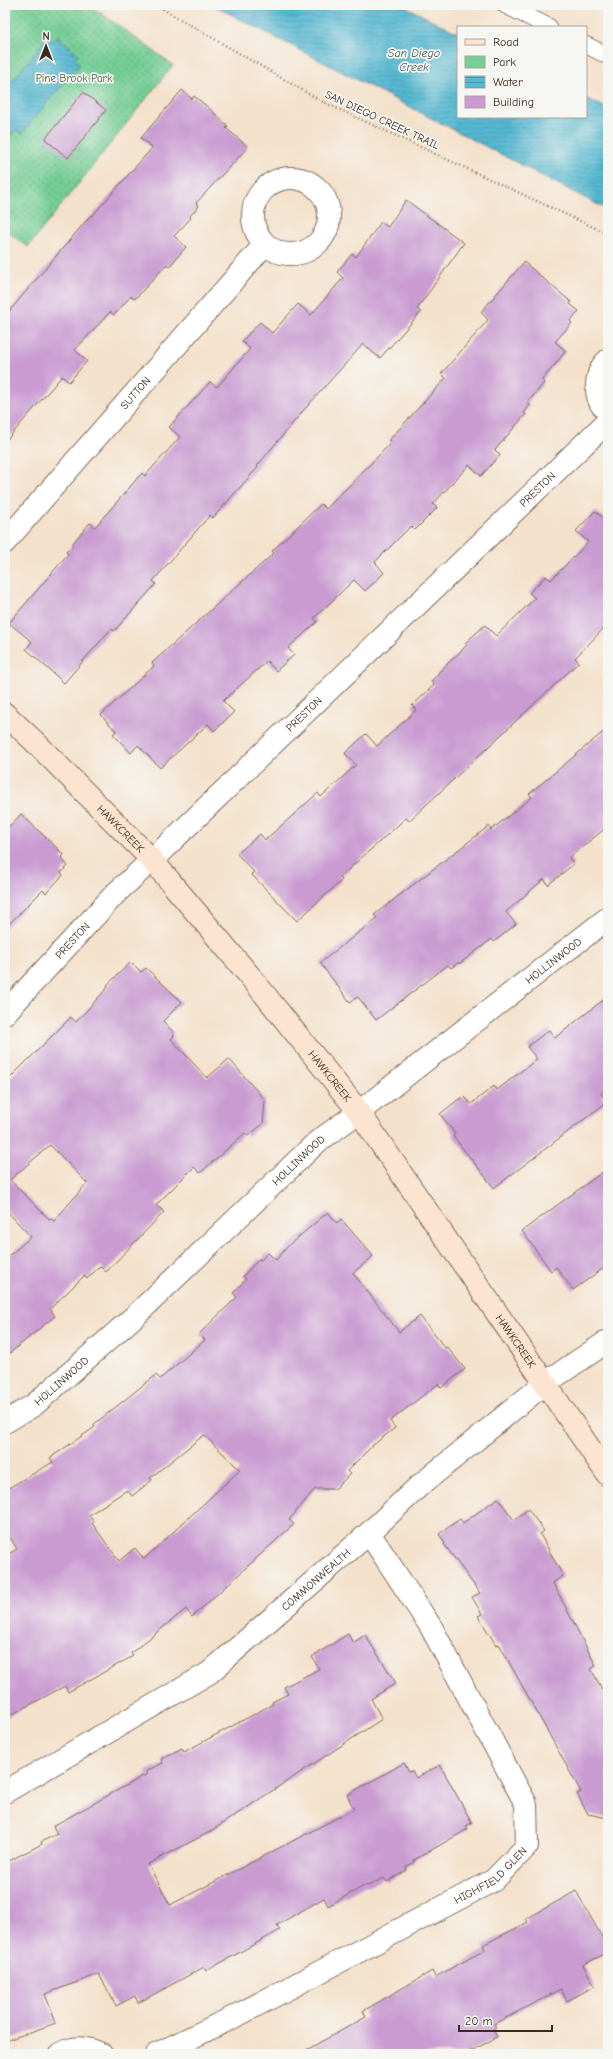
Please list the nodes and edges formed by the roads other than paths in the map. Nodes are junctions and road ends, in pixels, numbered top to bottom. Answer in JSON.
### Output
{"nodes":[{"id":1,"x":505,"y":5,"type":"edge"},
{"id":2,"x":547,"y":26,"type":"edge"},
{"id":3,"x":587,"y":46,"type":"edge"},
{"id":4,"x":608,"y":56,"type":"edge"},
{"id":5,"x":265,"y":244,"type":"dead end"},
{"id":6,"x":608,"y":360,"type":"edge"},
{"id":7,"x":608,"y":412,"type":"edge"},
{"id":8,"x":608,"y":421,"type":"edge"},
{"id":9,"x":5,"y":542,"type":"edge"},
{"id":10,"x":5,"y":714,"type":"edge"},
{"id":11,"x":152,"y":860,"type":"junction"},
{"id":12,"x":608,"y":918,"type":"edge"},
{"id":13,"x":5,"y":1013,"type":"edge"},
{"id":14,"x":359,"y":1112,"type":"junction"},
{"id":15,"x":608,"y":1341,"type":"edge"},
{"id":16,"x":544,"y":1384,"type":"junction"},
{"id":17,"x":5,"y":1422,"type":"edge"},
{"id":18,"x":608,"y":1475,"type":"edge"},
{"id":19,"x":369,"y":1533,"type":"junction"},
{"id":20,"x":5,"y":1792,"type":"edge"},
{"id":21,"x":60,"y":2054,"type":"edge"},
{"id":22,"x":100,"y":2054,"type":"edge"},
{"id":23,"x":157,"y":2054,"type":"edge"}],
"edges":[{"from":1,"to":2,"type":"lane"},
{"from":3,"to":4,"type":"lane"},
{"from":5,"to":9,"type":"street","name":"SUTTON"},
{"from":6,"to":7,"type":"street"},
{"from":8,"to":11,"type":"street","name":"PRESTON"},
{"from":10,"to":11,"type":"street","name":"HAWKCREEK"},
{"from":11,"to":13,"type":"street","name":"PRESTON"},
{"from":11,"to":14,"type":"street","name":"HAWKCREEK"},
{"from":12,"to":14,"type":"street","name":"HOLLINWOOD"},
{"from":14,"to":16,"type":"street","name":"HAWKCREEK"},
{"from":14,"to":17,"type":"street","name":"HOLLINWOOD"},
{"from":15,"to":16,"type":"street","name":"COMMONWEALTH"},
{"from":16,"to":18,"type":"street","name":"HAWKCREEK"},
{"from":16,"to":19,"type":"street","name":"COMMONWEALTH"},
{"from":19,"to":20,"type":"street","name":"COMMONWEALTH"},
{"from":19,"to":23,"type":"street","name":"HIGHFIELD GLEN"},
{"from":21,"to":22,"type":"street"}]}
